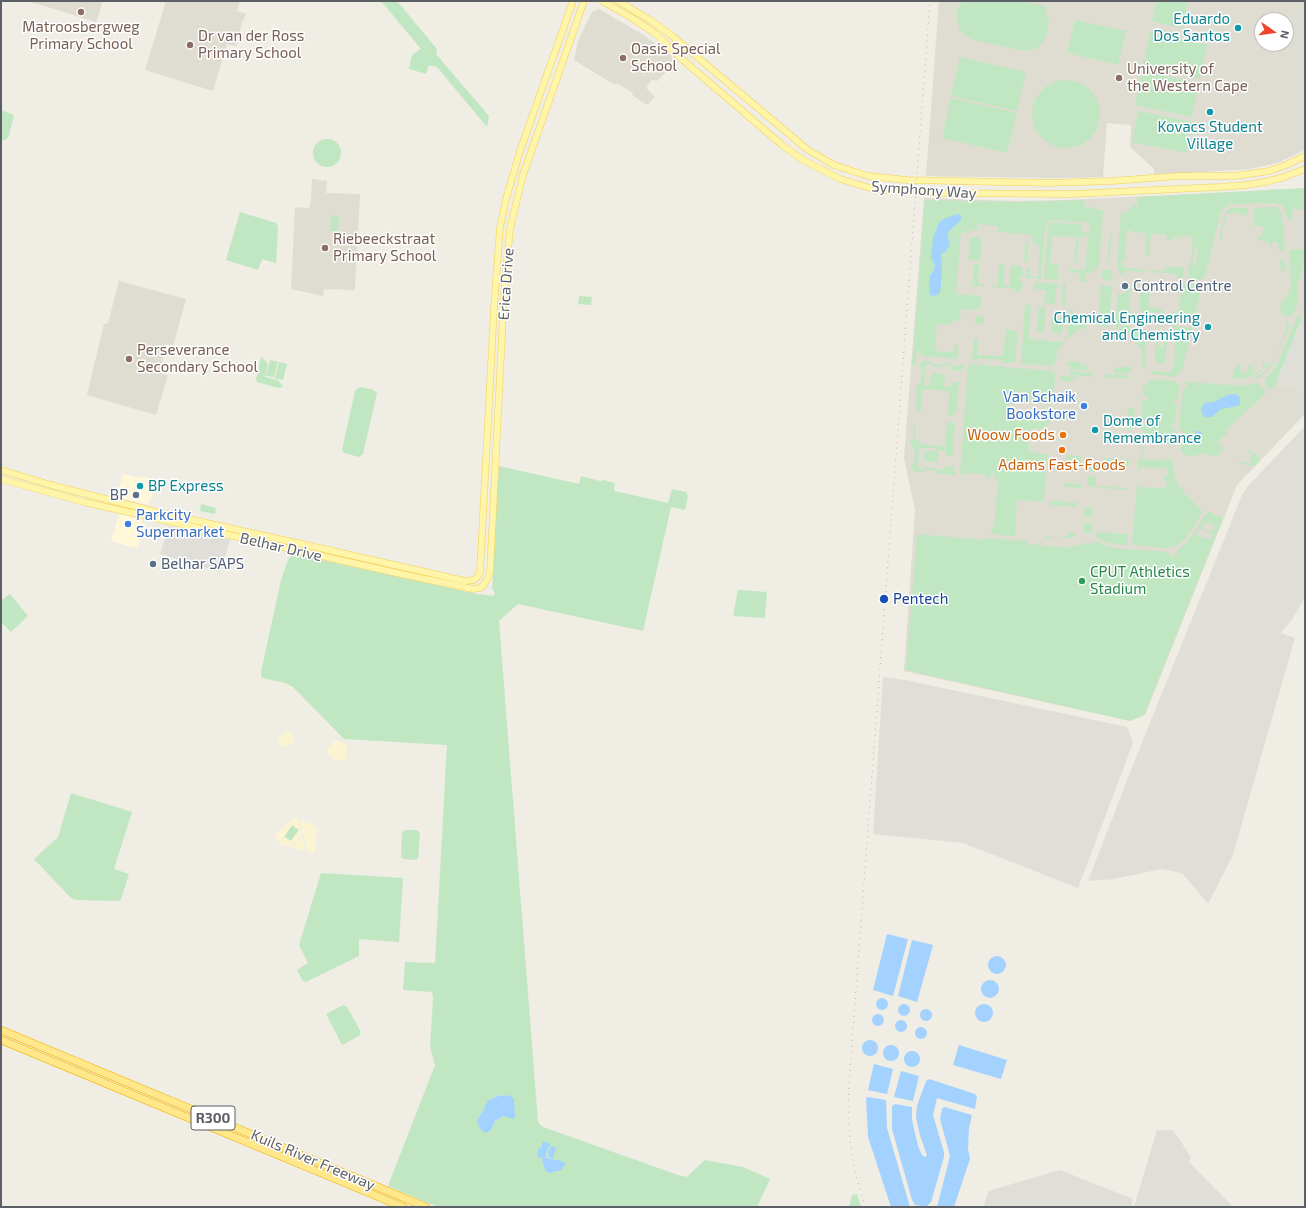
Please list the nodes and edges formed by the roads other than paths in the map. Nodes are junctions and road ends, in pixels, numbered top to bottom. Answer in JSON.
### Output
{"nodes":[{"id":1,"x":573,"y":1,"type":"edge"},
{"id":2,"x":584,"y":1,"type":"edge"},
{"id":3,"x":602,"y":1,"type":"edge"},
{"id":4,"x":618,"y":1,"type":"edge"},
{"id":5,"x":1305,"y":156,"type":"edge"},
{"id":6,"x":1305,"y":169,"type":"edge"},
{"id":7,"x":1,"y":470,"type":"edge"},
{"id":8,"x":1,"y":478,"type":"edge"},
{"id":9,"x":480,"y":572,"type":"joint"},
{"id":10,"x":488,"y":578,"type":"joint"},
{"id":11,"x":1,"y":1030,"type":"edge"},
{"id":12,"x":1,"y":1040,"type":"edge"},
{"id":13,"x":403,"y":1207,"type":"edge"},
{"id":14,"x":426,"y":1207,"type":"edge"}],
"edges":[{"from":1,"to":9,"type":"main road","name":"Erica Drive"},
{"from":2,"to":10,"type":"main road","name":"Erica Drive"},
{"from":3,"to":6,"type":"main road","name":"Symphony Way"},
{"from":4,"to":5,"type":"main road","name":"Symphony Way"},
{"from":7,"to":9,"type":"main road","name":"Belhar Drive"},
{"from":8,"to":10,"type":"main road","name":"Belhar Drive"},
{"from":11,"to":14,"type":"highway","name":"Kuils River Freeway","number":"R300"},
{"from":12,"to":13,"type":"highway","name":"Kuils River Freeway","number":"R300"}]}
